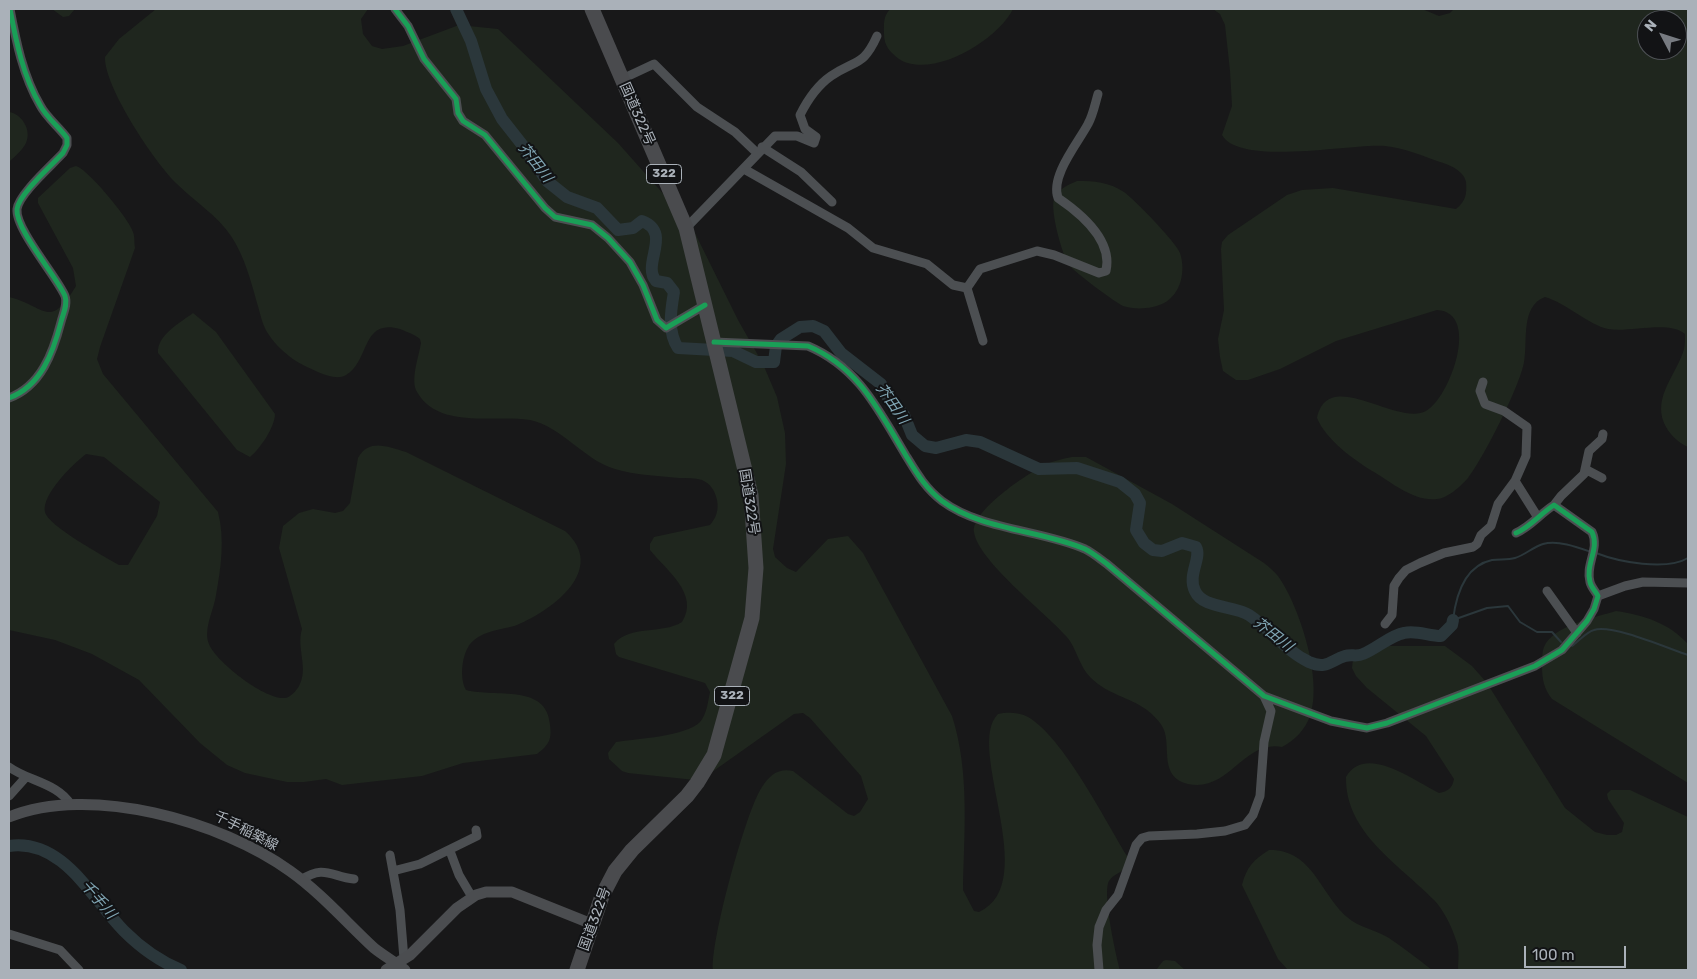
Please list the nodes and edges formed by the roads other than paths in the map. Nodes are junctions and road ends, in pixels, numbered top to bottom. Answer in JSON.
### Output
{"nodes":[{"id":1,"x":10,"y":9,"type":"edge"},
{"id":2,"x":395,"y":9,"type":"edge"},
{"id":3,"x":592,"y":9,"type":"edge"},
{"id":4,"x":877,"y":36,"type":"dead end"},
{"id":5,"x":622,"y":79,"type":"junction"},
{"id":6,"x":1098,"y":94,"type":"dead end"},
{"id":7,"x":760,"y":150,"type":"junction"},
{"id":8,"x":744,"y":169,"type":"junction"},
{"id":9,"x":822,"y":214,"type":"junction"},
{"id":10,"x":686,"y":228,"type":"junction"},
{"id":11,"x":967,"y":288,"type":"junction"},
{"id":12,"x":705,"y":306,"type":"junction"},
{"id":13,"x":983,"y":341,"type":"dead end"},
{"id":14,"x":714,"y":345,"type":"junction"},
{"id":15,"x":1483,"y":382,"type":"dead end"},
{"id":16,"x":9,"y":398,"type":"edge"},
{"id":17,"x":1603,"y":434,"type":"dead end"},
{"id":18,"x":1585,"y":469,"type":"junction"},
{"id":19,"x":1602,"y":478,"type":"dead end"},
{"id":20,"x":1515,"y":481,"type":"junction"},
{"id":21,"x":1554,"y":506,"type":"junction"},
{"id":22,"x":1537,"y":516,"type":"junction"},
{"id":23,"x":1516,"y":534,"type":"dead end"},
{"id":24,"x":1688,"y":583,"type":"edge"},
{"id":25,"x":1547,"y":591,"type":"dead end"},
{"id":26,"x":1598,"y":596,"type":"junction"},
{"id":27,"x":1385,"y":624,"type":"dead end"},
{"id":28,"x":1577,"y":633,"type":"junction"},
{"id":29,"x":1264,"y":696,"type":"junction"},
{"id":30,"x":9,"y":767,"type":"edge"},
{"id":31,"x":26,"y":777,"type":"junction"},
{"id":32,"x":9,"y":796,"type":"edge"},
{"id":33,"x":71,"y":804,"type":"junction"},
{"id":34,"x":9,"y":817,"type":"edge"},
{"id":35,"x":476,"y":830,"type":"dead end"},
{"id":36,"x":450,"y":851,"type":"junction"},
{"id":37,"x":390,"y":855,"type":"dead end"},
{"id":38,"x":393,"y":871,"type":"junction"},
{"id":39,"x":354,"y":879,"type":"dead end"},
{"id":40,"x":301,"y":880,"type":"junction"},
{"id":41,"x":472,"y":897,"type":"junction"},
{"id":42,"x":592,"y":924,"type":"junction"},
{"id":43,"x":9,"y":934,"type":"edge"},
{"id":44,"x":402,"y":964,"type":"edge"},
{"id":45,"x":79,"y":970,"type":"edge"},
{"id":46,"x":386,"y":970,"type":"edge"},
{"id":47,"x":577,"y":970,"type":"edge"},
{"id":48,"x":1099,"y":970,"type":"edge"}],
"edges":[{"from":1,"to":16,"type":"street"},
{"from":2,"to":12,"type":"street"},
{"from":3,"to":5,"type":"highway","name":"国道322号","number":"322"},
{"from":4,"to":7,"type":"street"},
{"from":5,"to":7,"type":"street"},
{"from":5,"to":10,"type":"highway","name":"国道322号","number":"322"},
{"from":6,"to":11,"type":"street"},
{"from":7,"to":8,"type":"street"},
{"from":7,"to":9,"type":"street"},
{"from":8,"to":9,"type":"street"},
{"from":8,"to":10,"type":"street"},
{"from":9,"to":11,"type":"street"},
{"from":10,"to":12,"type":"highway","name":"国道322号","number":"322"},
{"from":11,"to":13,"type":"street"},
{"from":12,"to":14,"type":"highway","name":"国道322号","number":"322"},
{"from":14,"to":29,"type":"street"},
{"from":14,"to":42,"type":"highway","name":"国道322号","number":"322"},
{"from":15,"to":20,"type":"street"},
{"from":17,"to":18,"type":"street"},
{"from":18,"to":19,"type":"street"},
{"from":18,"to":21,"type":"street"},
{"from":20,"to":22,"type":"street"},
{"from":20,"to":27,"type":"street"},
{"from":21,"to":22,"type":"street"},
{"from":21,"to":26,"type":"street"},
{"from":22,"to":23,"type":"street"},
{"from":24,"to":26,"type":"street"},
{"from":25,"to":28,"type":"street"},
{"from":26,"to":28,"type":"street"},
{"from":28,"to":29,"type":"street"},
{"from":29,"to":48,"type":"street"},
{"from":30,"to":31,"type":"street"},
{"from":31,"to":32,"type":"street"},
{"from":31,"to":33,"type":"street"},
{"from":33,"to":34,"type":"main road","name":"千手稲築線"},
{"from":33,"to":40,"type":"main road","name":"千手稲築線"},
{"from":35,"to":36,"type":"street"},
{"from":36,"to":38,"type":"street"},
{"from":36,"to":41,"type":"street"},
{"from":37,"to":38,"type":"street"},
{"from":38,"to":44,"type":"street"},
{"from":39,"to":40,"type":"street"},
{"from":40,"to":44,"type":"main road","name":"千手稲築線"},
{"from":41,"to":42,"type":"main road"},
{"from":41,"to":44,"type":"main road"},
{"from":42,"to":47,"type":"highway","name":"国道322号","number":"322"},
{"from":43,"to":45,"type":"street"},
{"from":44,"to":46,"type":"main road"}]}
